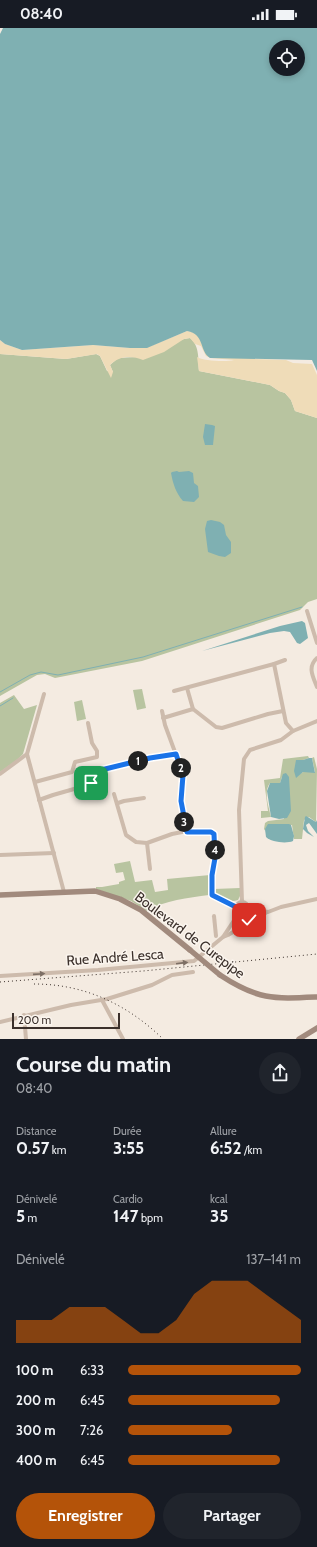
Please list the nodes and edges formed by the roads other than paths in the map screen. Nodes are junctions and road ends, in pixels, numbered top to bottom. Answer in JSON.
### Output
{"nodes":[{"id":1,"x":307,"y":611,"type":"dead end"},
{"id":2,"x":317,"y":643,"type":"edge"},
{"id":3,"x":317,"y":658,"type":"edge"},
{"id":4,"x":285,"y":660,"type":"dead end"},
{"id":5,"x":274,"y":664,"type":"junction"},
{"id":6,"x":317,"y":687,"type":"edge"},
{"id":7,"x":187,"y":688,"type":"junction"},
{"id":8,"x":174,"y":691,"type":"dead end"},
{"id":9,"x":44,"y":694,"type":"dead end"},
{"id":10,"x":193,"y":709,"type":"junction"},
{"id":11,"x":162,"y":711,"type":"dead end"},
{"id":12,"x":283,"y":711,"type":"junction"},
{"id":13,"x":163,"y":718,"type":"junction"},
{"id":14,"x":317,"y":721,"type":"edge"},
{"id":15,"x":88,"y":723,"type":"dead end"},
{"id":16,"x":293,"y":731,"type":"junction"},
{"id":17,"x":28,"y":754,"type":"junction"},
{"id":18,"x":176,"y":754,"type":"junction"},
{"id":19,"x":0,"y":774,"type":"edge"},
{"id":20,"x":35,"y":782,"type":"junction"},
{"id":21,"x":114,"y":794,"type":"dead end"},
{"id":22,"x":144,"y":798,"type":"dead end"},
{"id":23,"x":39,"y":800,"type":"junction"},
{"id":24,"x":118,"y":803,"type":"junction"},
{"id":25,"x":187,"y":832,"type":"junction"},
{"id":26,"x":147,"y":843,"type":"junction"},
{"id":27,"x":54,"y":853,"type":"junction"},
{"id":28,"x":0,"y":855,"type":"edge"},
{"id":29,"x":150,"y":869,"type":"dead end"},
{"id":30,"x":64,"y":892,"type":"junction"},
{"id":31,"x":0,"y":895,"type":"edge"},
{"id":32,"x":317,"y":899,"type":"edge"},
{"id":33,"x":242,"y":902,"type":"junction"},
{"id":34,"x":236,"y":907,"type":"junction"},
{"id":35,"x":248,"y":908,"type":"junction"},
{"id":36,"x":268,"y":912,"type":"junction"},
{"id":37,"x":239,"y":913,"type":"junction"},
{"id":38,"x":245,"y":913,"type":"junction"},
{"id":39,"x":214,"y":916,"type":"dead end"},
{"id":40,"x":250,"y":922,"type":"junction"},
{"id":41,"x":216,"y":936,"type":"dead end"},
{"id":42,"x":223,"y":937,"type":"junction"},
{"id":43,"x":193,"y":972,"type":"dead end"},
{"id":44,"x":0,"y":976,"type":"edge"},
{"id":45,"x":317,"y":997,"type":"edge"},
{"id":46,"x":102,"y":1000,"type":"junction"},
{"id":47,"x":24,"y":1015,"type":"junction"},
{"id":48,"x":0,"y":1022,"type":"edge"},
{"id":49,"x":317,"y":1028,"type":"edge"},
{"id":50,"x":26,"y":1039,"type":"edge"},
{"id":51,"x":123,"y":1039,"type":"edge"},
{"id":52,"x":299,"y":1039,"type":"edge"}],
"edges":[{"from":1,"to":2,"type":"street"},
{"from":3,"to":6,"type":"street"},
{"from":4,"to":5,"type":"street"},
{"from":5,"to":7,"type":"street"},
{"from":5,"to":12,"type":"street"},
{"from":7,"to":8,"type":"street"},
{"from":7,"to":10,"type":"street"},
{"from":9,"to":17,"type":"street"},
{"from":10,"to":12,"type":"street"},
{"from":10,"to":13,"type":"street"},
{"from":11,"to":13,"type":"street"},
{"from":12,"to":16,"type":"street"},
{"from":13,"to":18,"type":"street"},
{"from":14,"to":16,"type":"street"},
{"from":15,"to":20,"type":"street"},
{"from":16,"to":33,"type":"street"},
{"from":17,"to":19,"type":"street"},
{"from":17,"to":20,"type":"street"},
{"from":18,"to":23,"type":"street"},
{"from":18,"to":25,"type":"street"},
{"from":20,"to":23,"type":"street"},
{"from":21,"to":24,"type":"street"},
{"from":22,"to":24,"type":"street"},
{"from":23,"to":27,"type":"street"},
{"from":24,"to":26,"type":"street"},
{"from":25,"to":26,"type":"street"},
{"from":25,"to":34,"type":"street"},
{"from":26,"to":29,"type":"street"},
{"from":27,"to":28,"type":"street"},
{"from":27,"to":30,"type":"street"},
{"from":30,"to":31,"type":"main road","name":"Boulevard de Curepipe"},
{"from":30,"to":45,"type":"main road","name":"Boulevard de Curepipe","bridge":true},
{"from":32,"to":36,"type":"street","name":"Rue André Lesca"},
{"from":33,"to":34,"type":"street"},
{"from":33,"to":35,"type":"street"},
{"from":34,"to":37,"type":"street"},
{"from":35,"to":36,"type":"street","name":"Rue André Lesca"},
{"from":35,"to":38,"type":"street"},
{"from":36,"to":40,"type":"street","name":"Rue André Lesca"},
{"from":37,"to":38,"type":"street"},
{"from":37,"to":42,"type":"street","name":"Rue André Lesca"},
{"from":38,"to":40,"type":"street"},
{"from":39,"to":41,"type":"street"},
{"from":40,"to":42,"type":"street","name":"Rue André Lesca"},
{"from":44,"to":42,"type":"street","name":"Rue André Lesca","one_way":true},
{"from":43,"to":46,"type":"street"},
{"from":46,"to":47,"type":"street"},
{"from":46,"to":51,"type":"street"},
{"from":47,"to":48,"type":"street"},
{"from":47,"to":50,"type":"street"},
{"from":49,"to":52,"type":"main road"}]}
